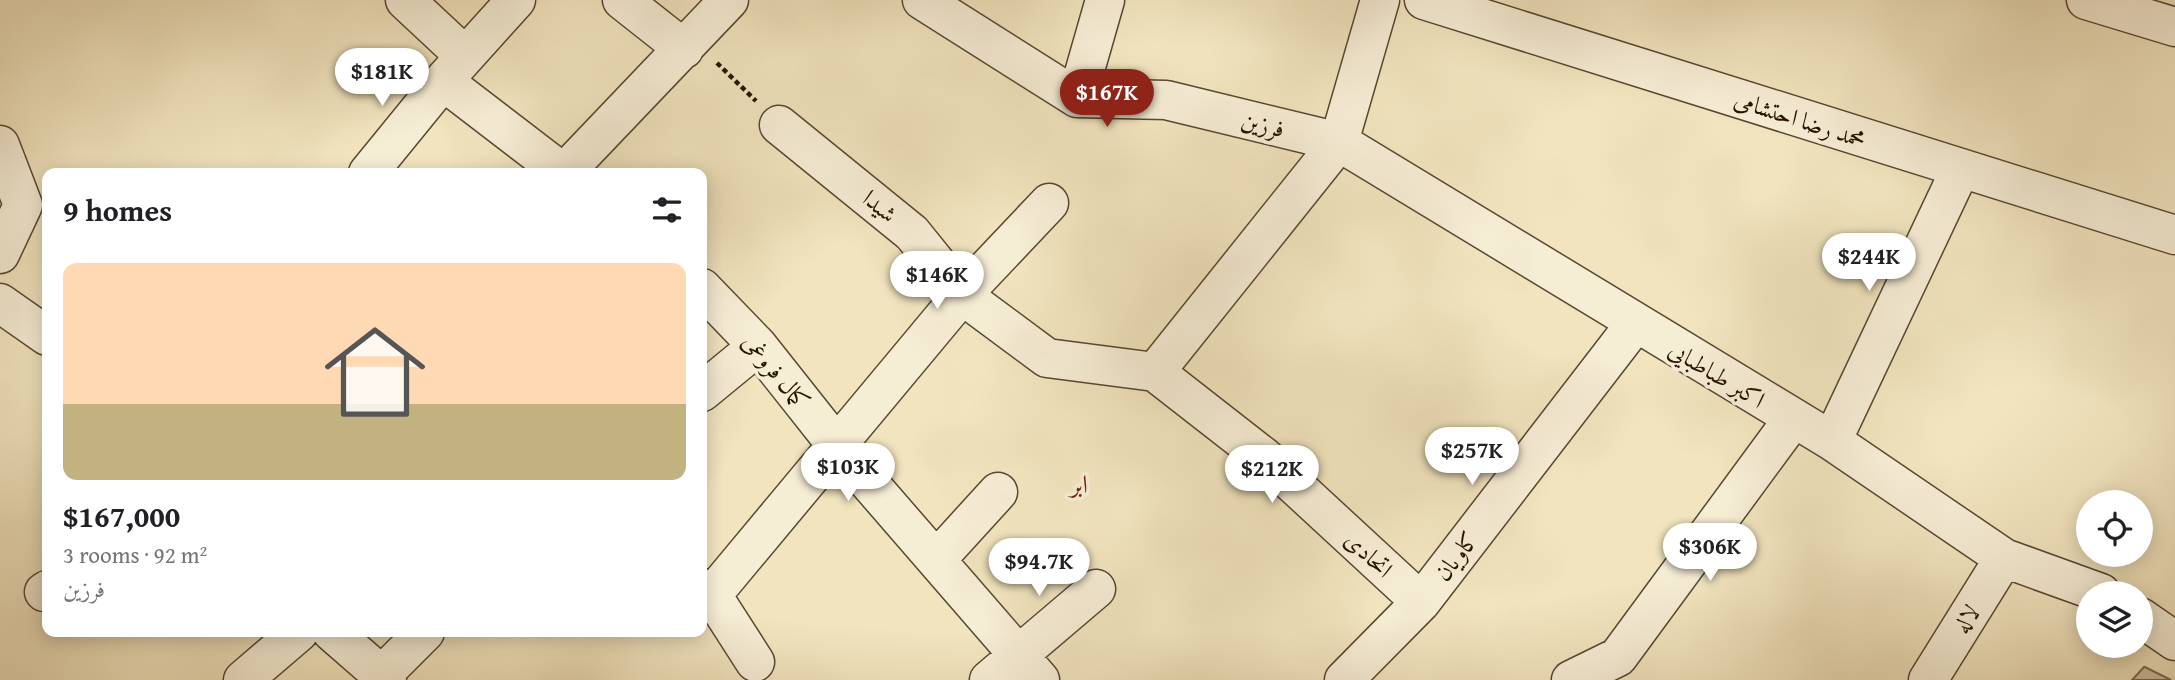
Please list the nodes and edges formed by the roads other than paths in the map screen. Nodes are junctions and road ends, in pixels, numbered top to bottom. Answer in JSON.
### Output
{"nodes":[{"id":1,"x":405,"y":0,"type":"edge"},
{"id":2,"x":516,"y":0,"type":"edge"},
{"id":3,"x":622,"y":0,"type":"edge"},
{"id":4,"x":729,"y":0,"type":"edge"},
{"id":5,"x":922,"y":0,"type":"edge"},
{"id":6,"x":1105,"y":0,"type":"edge"},
{"id":7,"x":1380,"y":0,"type":"edge"},
{"id":8,"x":1424,"y":0,"type":"edge"},
{"id":9,"x":2086,"y":0,"type":"edge"},
{"id":10,"x":2175,"y":27,"type":"edge"},
{"id":11,"x":684,"y":49,"type":"junction"},
{"id":12,"x":454,"y":68,"type":"junction"},
{"id":13,"x":1076,"y":98,"type":"junction"},
{"id":14,"x":779,"y":125,"type":"road end"},
{"id":15,"x":1339,"y":142,"type":"junction"},
{"id":16,"x":0,"y":145,"type":"edge"},
{"id":17,"x":372,"y":168,"type":"edge"},
{"id":18,"x":558,"y":168,"type":"edge"},
{"id":19,"x":568,"y":168,"type":"edge"},
{"id":20,"x":1961,"y":170,"type":"junction"},
{"id":21,"x":1049,"y":204,"type":"dead end"},
{"id":22,"x":2174,"y":233,"type":"edge"},
{"id":23,"x":0,"y":254,"type":"edge"},
{"id":24,"x":707,"y":293,"type":"edge"},
{"id":25,"x":962,"y":295,"type":"junction"},
{"id":26,"x":0,"y":303,"type":"edge"},
{"id":27,"x":1635,"y":324,"type":"junction"},
{"id":28,"x":42,"y":332,"type":"edge"},
{"id":29,"x":758,"y":346,"type":"junction"},
{"id":30,"x":1155,"y":372,"type":"junction"},
{"id":31,"x":707,"y":388,"type":"edge"},
{"id":32,"x":1793,"y":419,"type":"junction"},
{"id":33,"x":1832,"y":441,"type":"junction"},
{"id":34,"x":838,"y":447,"type":"junction"},
{"id":35,"x":999,"y":492,"type":"dead end"},
{"id":36,"x":2004,"y":558,"type":"junction"},
{"id":37,"x":937,"y":559,"type":"junction"},
{"id":38,"x":2076,"y":584,"type":"edge"},
{"id":39,"x":1096,"y":589,"type":"dead end"},
{"id":40,"x":707,"y":592,"type":"edge"},
{"id":41,"x":1420,"y":602,"type":"junction"},
{"id":42,"x":293,"y":637,"type":"edge"},
{"id":43,"x":337,"y":637,"type":"edge"},
{"id":44,"x":420,"y":637,"type":"edge"},
{"id":45,"x":755,"y":662,"type":"dead end"},
{"id":46,"x":1029,"y":666,"type":"edge"},
{"id":47,"x":1627,"y":668,"type":"edge"},
{"id":48,"x":382,"y":678,"type":"edge"},
{"id":49,"x":243,"y":680,"type":"edge"},
{"id":50,"x":989,"y":680,"type":"edge"},
{"id":51,"x":1344,"y":680,"type":"edge"},
{"id":52,"x":1571,"y":680,"type":"edge"},
{"id":53,"x":1928,"y":680,"type":"edge"}],
"edges":[{"from":1,"to":12,"type":"street"},
{"from":2,"to":12,"type":"street"},
{"from":3,"to":11,"type":"street"},
{"from":4,"to":11,"type":"street"},
{"from":5,"to":13,"type":"street"},
{"from":6,"to":13,"type":"street"},
{"from":7,"to":15,"type":"street"},
{"from":8,"to":20,"type":"street","name":"محمد رضا احتشامی"},
{"from":9,"to":10,"type":"street"},
{"from":11,"to":19,"type":"street"},
{"from":12,"to":17,"type":"street"},
{"from":12,"to":18,"type":"street"},
{"from":13,"to":15,"type":"street","name":"فرزین"},
{"from":14,"to":25,"type":"street","name":"شیدا"},
{"from":15,"to":27,"type":"street","name":"اکبر طباطبایی"},
{"from":15,"to":30,"type":"street"},
{"from":16,"to":23,"type":"street"},
{"from":20,"to":22,"type":"street","name":"محمد رضا احتشامی"},
{"from":20,"to":33,"type":"street"},
{"from":21,"to":25,"type":"street"},
{"from":24,"to":29,"type":"street","name":"کمال فروغی"},
{"from":25,"to":30,"type":"street","name":"شیدا"},
{"from":25,"to":34,"type":"street"},
{"from":26,"to":28,"type":"street"},
{"from":27,"to":32,"type":"street","name":"اکبر طباطبایی"},
{"from":27,"to":41,"type":"street","name":"کاویان"},
{"from":29,"to":31,"type":"street"},
{"from":29,"to":34,"type":"street","name":"کمال فروغی"},
{"from":30,"to":41,"type":"street","name":"اتحادی"},
{"from":32,"to":33,"type":"street","name":"اکبر طباطبایی"},
{"from":32,"to":47,"type":"street"},
{"from":33,"to":36,"type":"street","name":"اکبر طباطبایی"},
{"from":34,"to":37,"type":"street","name":"کمال فروغی"},
{"from":34,"to":40,"type":"street"},
{"from":35,"to":37,"type":"street"},
{"from":36,"to":38,"type":"street","name":"اکبر طباطبایی"},
{"from":36,"to":53,"type":"street","name":"لاله"},
{"from":37,"to":46,"type":"street","name":"کمال فروغی"},
{"from":39,"to":46,"type":"street"},
{"from":40,"to":45,"type":"street"},
{"from":41,"to":51,"type":"street","name":"کاویان"},
{"from":42,"to":49,"type":"street"},
{"from":43,"to":48,"type":"street"},
{"from":44,"to":48,"type":"street"},
{"from":46,"to":50,"type":"street"},
{"from":47,"to":52,"type":"street"}]}
